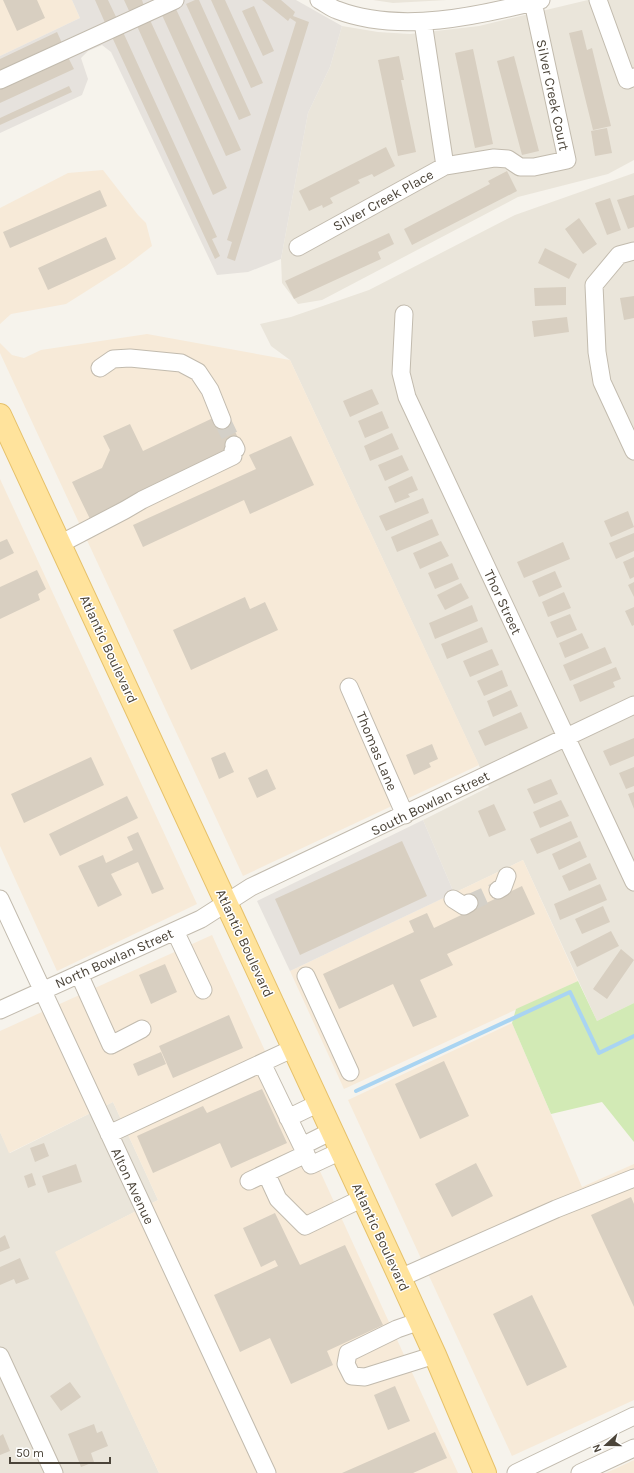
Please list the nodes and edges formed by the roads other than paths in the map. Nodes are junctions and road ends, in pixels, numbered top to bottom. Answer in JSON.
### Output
{"nodes":[{"id":1,"x":175,"y":0,"type":"edge"},
{"id":2,"x":319,"y":0,"type":"edge"},
{"id":3,"x":598,"y":0,"type":"edge"},
{"id":4,"x":537,"y":1,"type":"edge"},
{"id":5,"x":339,"y":5,"type":"edge"},
{"id":6,"x":423,"y":22,"type":"junction"},
{"id":7,"x":634,"y":77,"type":"edge"},
{"id":8,"x":0,"y":80,"type":"edge"},
{"id":9,"x":445,"y":166,"type":"junction"},
{"id":10,"x":298,"y":247,"type":"dead end"},
{"id":11,"x":634,"y":251,"type":"edge"},
{"id":12,"x":404,"y":314,"type":"dead end"},
{"id":13,"x":100,"y":368,"type":"dead end"},
{"id":14,"x":0,"y":415,"type":"edge"},
{"id":15,"x":222,"y":420,"type":"tunnel mouth"},
{"id":16,"x":234,"y":445,"type":"dead end"},
{"id":17,"x":634,"y":451,"type":"edge"},
{"id":18,"x":60,"y":544,"type":"junction"},
{"id":19,"x":349,"y":686,"type":"dead end"},
{"id":20,"x":634,"y":705,"type":"edge"},
{"id":21,"x":566,"y":737,"type":"junction"},
{"id":22,"x":404,"y":815,"type":"junction"},
{"id":23,"x":634,"y":882,"type":"edge"},
{"id":24,"x":0,"y":899,"type":"edge"},
{"id":25,"x":453,"y":899,"type":"dead end"},
{"id":26,"x":226,"y":903,"type":"junction"},
{"id":27,"x":470,"y":903,"type":"tunnel mouth"},
{"id":28,"x":175,"y":931,"type":"junction"},
{"id":29,"x":79,"y":974,"type":"junction"},
{"id":30,"x":306,"y":976,"type":"dead end"},
{"id":31,"x":203,"y":990,"type":"dead end"},
{"id":32,"x":42,"y":991,"type":"junction"},
{"id":33,"x":0,"y":1010,"type":"edge"},
{"id":34,"x":142,"y":1029,"type":"dead end"},
{"id":35,"x":294,"y":1048,"type":"junction"},
{"id":36,"x":262,"y":1063,"type":"junction"},
{"id":37,"x":350,"y":1072,"type":"dead end"},
{"id":38,"x":319,"y":1103,"type":"junction"},
{"id":39,"x":288,"y":1118,"type":"junction"},
{"id":40,"x":332,"y":1131,"type":"junction"},
{"id":41,"x":109,"y":1134,"type":"junction"},
{"id":42,"x":304,"y":1150,"type":"junction"},
{"id":43,"x":341,"y":1151,"type":"junction"},
{"id":44,"x":266,"y":1173,"type":"junction"},
{"id":45,"x":634,"y":1178,"type":"edge"},
{"id":46,"x":249,"y":1181,"type":"dead end"},
{"id":47,"x":363,"y":1198,"type":"junction"},
{"id":48,"x":400,"y":1278,"type":"junction"},
{"id":49,"x":420,"y":1321,"type":"junction"},
{"id":50,"x":435,"y":1355,"type":"junction"},
{"id":51,"x":0,"y":1356,"type":"edge"},
{"id":52,"x":634,"y":1416,"type":"edge"},
{"id":53,"x":634,"y":1448,"type":"edge"},
{"id":54,"x":54,"y":1473,"type":"edge"},
{"id":55,"x":267,"y":1473,"type":"edge"},
{"id":56,"x":485,"y":1473,"type":"edge"},
{"id":57,"x":516,"y":1473,"type":"edge"},
{"id":58,"x":580,"y":1473,"type":"edge"}],
"edges":[{"from":1,"to":8,"type":"street"},
{"from":2,"to":5,"type":"street"},
{"from":3,"to":7,"type":"street"},
{"from":4,"to":6,"type":"street"},
{"from":4,"to":9,"type":"street","name":"Silver Creek Court"},
{"from":5,"to":6,"type":"street"},
{"from":6,"to":9,"type":"street","name":"Silver Creek Place"},
{"from":9,"to":10,"type":"street","name":"Silver Creek Place"},
{"from":11,"to":17,"type":"street"},
{"from":12,"to":21,"type":"street","name":"Thor Street"},
{"from":13,"to":15,"type":"street"},
{"from":14,"to":18,"type":"main road","name":"Atlantic Boulevard"},
{"from":16,"to":18,"type":"street"},
{"from":18,"to":26,"type":"main road","name":"Atlantic Boulevard"},
{"from":19,"to":22,"type":"street","name":"Thomas Lane"},
{"from":20,"to":21,"type":"street","name":"South Bowlan Street"},
{"from":21,"to":22,"type":"street","name":"South Bowlan Street"},
{"from":21,"to":23,"type":"street","name":"Thor Street"},
{"from":22,"to":26,"type":"street","name":"South Bowlan Street"},
{"from":24,"to":32,"type":"street","name":"Alton Avenue"},
{"from":25,"to":27,"type":"street"},
{"from":26,"to":28,"type":"street","name":"North Bowlan Street"},
{"from":26,"to":35,"type":"main road","name":"Atlantic Boulevard"},
{"from":28,"to":29,"type":"street","name":"North Bowlan Street"},
{"from":28,"to":31,"type":"street"},
{"from":29,"to":32,"type":"street","name":"North Bowlan Street"},
{"from":29,"to":34,"type":"street"},
{"from":30,"to":37,"type":"street"},
{"from":32,"to":33,"type":"street","name":"North Bowlan Street"},
{"from":32,"to":41,"type":"street","name":"Alton Avenue"},
{"from":35,"to":36,"type":"street"},
{"from":35,"to":38,"type":"main road","name":"Atlantic Boulevard"},
{"from":36,"to":39,"type":"street"},
{"from":36,"to":41,"type":"street"},
{"from":38,"to":39,"type":"street"},
{"from":38,"to":40,"type":"main road","name":"Atlantic Boulevard"},
{"from":39,"to":42,"type":"street"},
{"from":40,"to":42,"type":"street"},
{"from":40,"to":43,"type":"main road","name":"Atlantic Boulevard"},
{"from":41,"to":55,"type":"street","name":"Alton Avenue"},
{"from":42,"to":43,"type":"street"},
{"from":42,"to":44,"type":"street"},
{"from":43,"to":47,"type":"main road","name":"Atlantic Boulevard"},
{"from":44,"to":46,"type":"street"},
{"from":44,"to":47,"type":"street"},
{"from":45,"to":48,"type":"street"},
{"from":47,"to":48,"type":"main road","name":"Atlantic Boulevard"},
{"from":48,"to":49,"type":"main road","name":"Atlantic Boulevard"},
{"from":49,"to":50,"type":"main road","name":"Atlantic Boulevard"},
{"from":49,"to":50,"type":"street"},
{"from":50,"to":56,"type":"main road","name":"Atlantic Boulevard"},
{"from":51,"to":54,"type":"street"},
{"from":52,"to":57,"type":"street"},
{"from":53,"to":58,"type":"street"}]}
